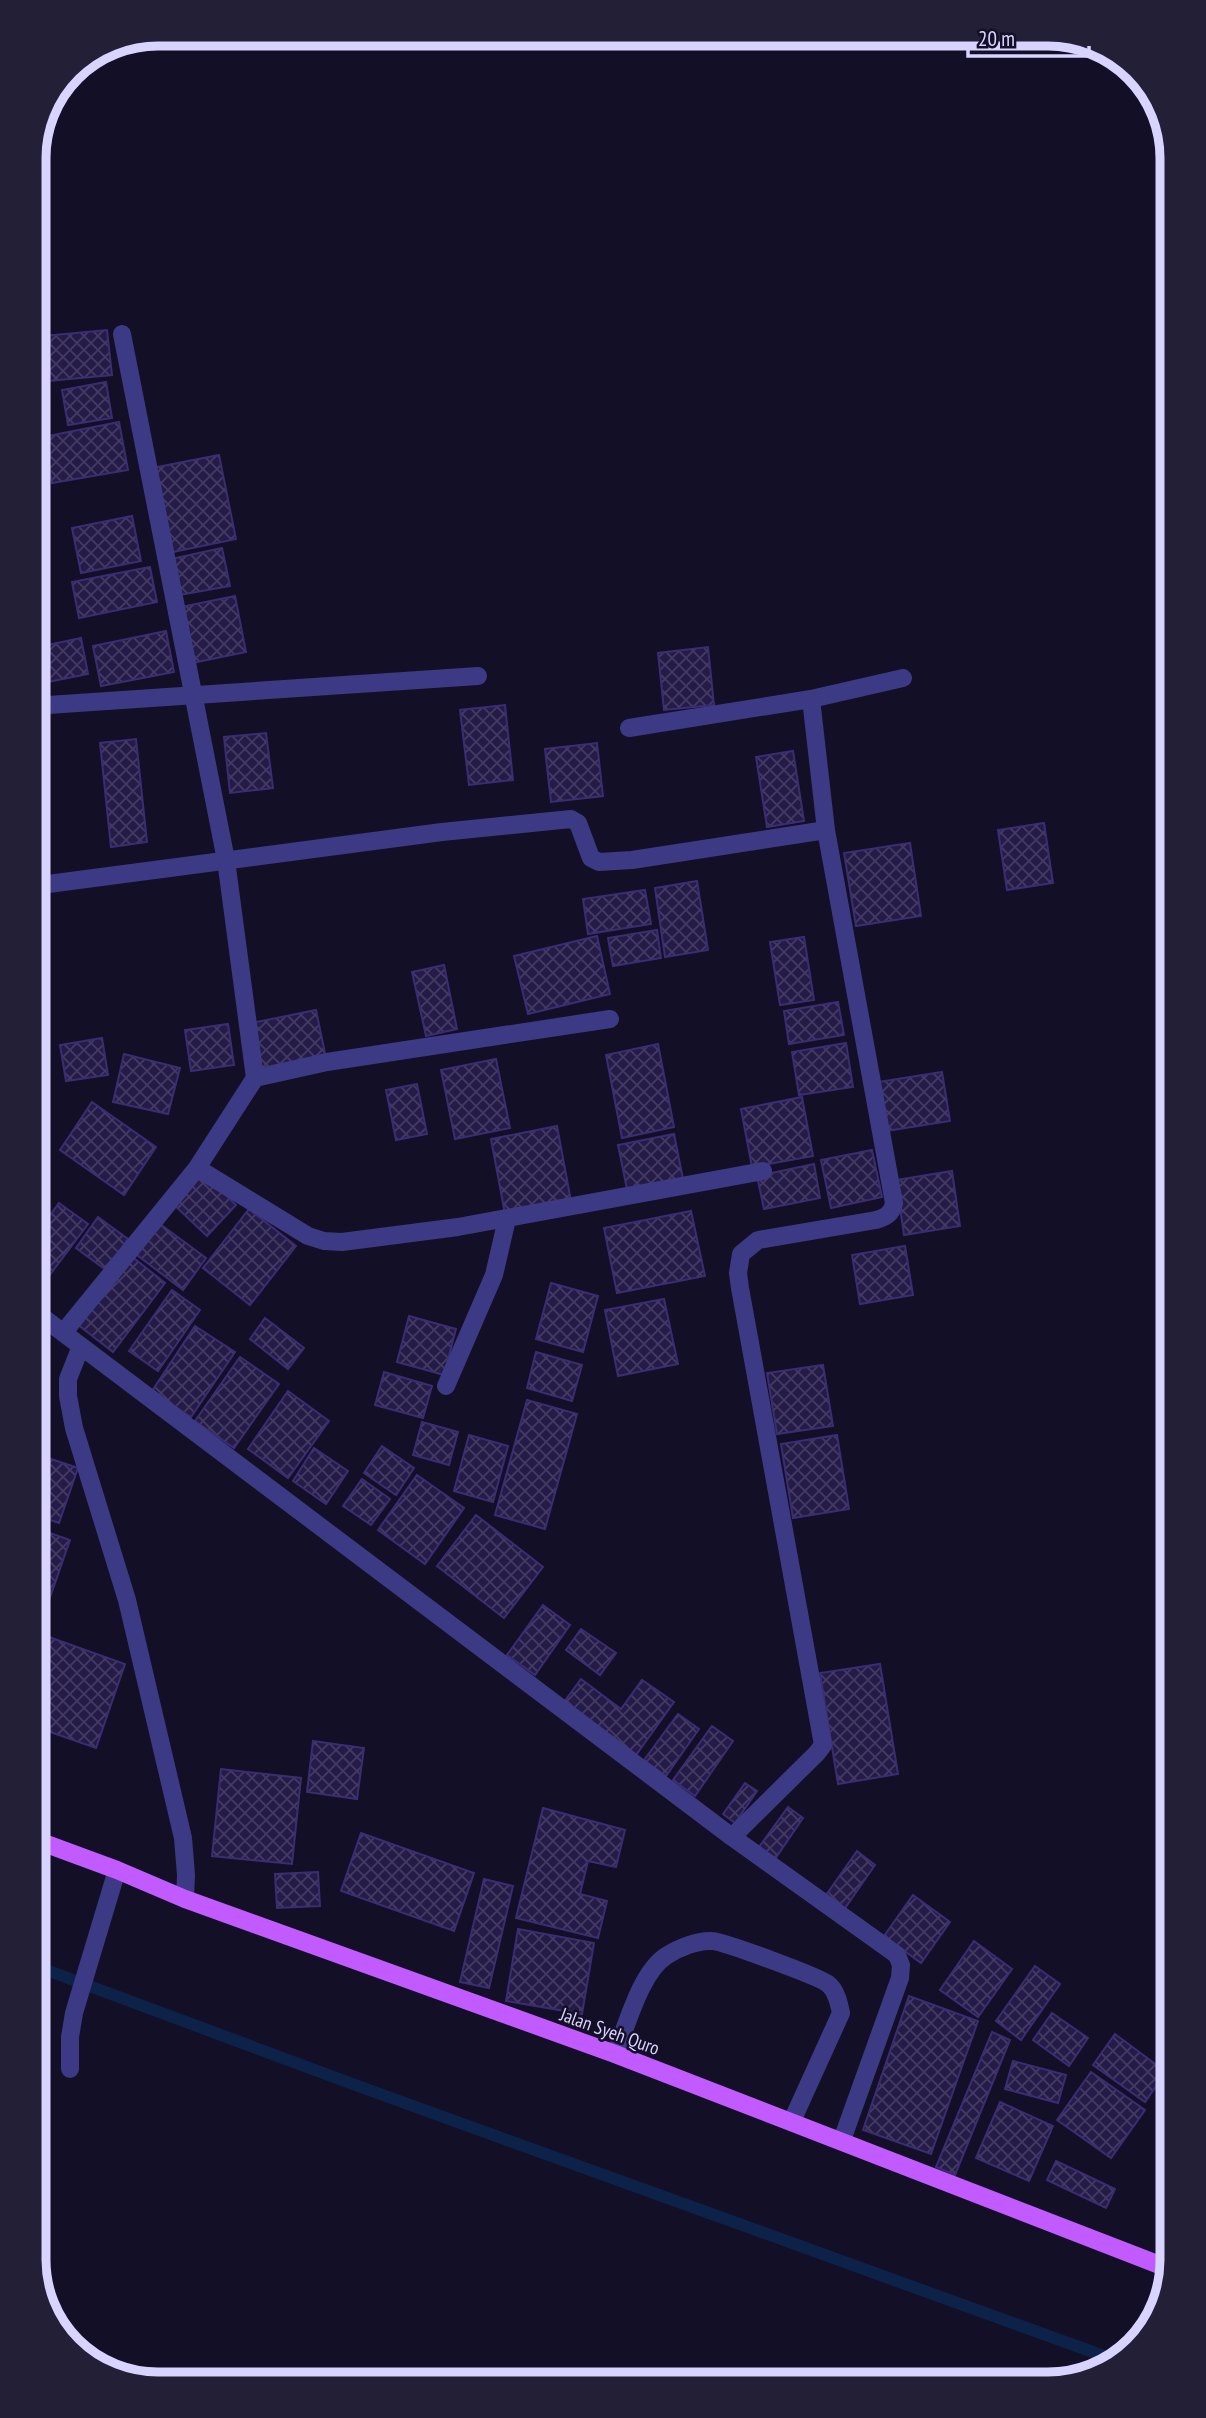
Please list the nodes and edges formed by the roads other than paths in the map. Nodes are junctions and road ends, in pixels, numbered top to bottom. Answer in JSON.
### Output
{"nodes":[{"id":1,"x":122,"y":334,"type":"dead end"},
{"id":2,"x":478,"y":676,"type":"dead end"},
{"id":3,"x":903,"y":678,"type":"dead end"},
{"id":4,"x":194,"y":694,"type":"junction"},
{"id":5,"x":811,"y":699,"type":"junction"},
{"id":6,"x":46,"y":705,"type":"edge"},
{"id":7,"x":629,"y":728,"type":"dead end"},
{"id":8,"x":825,"y":830,"type":"junction"},
{"id":9,"x":226,"y":860,"type":"junction"},
{"id":10,"x":46,"y":884,"type":"edge"},
{"id":11,"x":610,"y":1019,"type":"dead end"},
{"id":12,"x":255,"y":1077,"type":"junction"},
{"id":13,"x":197,"y":1168,"type":"junction"},
{"id":14,"x":762,"y":1171,"type":"dead end"},
{"id":15,"x":506,"y":1219,"type":"junction"},
{"id":16,"x":46,"y":1320,"type":"edge"},
{"id":17,"x":63,"y":1333,"type":"junction"},
{"id":18,"x":81,"y":1346,"type":"junction"},
{"id":19,"x":446,"y":1386,"type":"dead end"},
{"id":20,"x":732,"y":1837,"type":"junction"},
{"id":21,"x":46,"y":1844,"type":"edge"},
{"id":22,"x":117,"y":1870,"type":"junction"},
{"id":23,"x":185,"y":1899,"type":"junction"},
{"id":24,"x":615,"y":2054,"type":"junction"},
{"id":25,"x":71,"y":2069,"type":"dead end"},
{"id":26,"x":792,"y":2121,"type":"junction"},
{"id":27,"x":842,"y":2140,"type":"junction"},
{"id":28,"x":1160,"y":2265,"type":"edge"}],
"edges":[{"from":1,"to":4,"type":"street"},
{"from":2,"to":4,"type":"street"},
{"from":3,"to":5,"type":"street"},
{"from":4,"to":6,"type":"street"},
{"from":4,"to":9,"type":"street"},
{"from":5,"to":7,"type":"street"},
{"from":5,"to":8,"type":"street"},
{"from":8,"to":9,"type":"street"},
{"from":8,"to":20,"type":"street"},
{"from":9,"to":10,"type":"street"},
{"from":9,"to":12,"type":"street"},
{"from":11,"to":12,"type":"street"},
{"from":12,"to":13,"type":"street"},
{"from":13,"to":15,"type":"street"},
{"from":13,"to":17,"type":"street"},
{"from":14,"to":15,"type":"street"},
{"from":15,"to":19,"type":"street"},
{"from":16,"to":17,"type":"street"},
{"from":17,"to":18,"type":"street"},
{"from":18,"to":20,"type":"street"},
{"from":18,"to":23,"type":"street"},
{"from":20,"to":27,"type":"street"},
{"from":21,"to":22,"type":"main road","name":"Jalan Syeh Quro"},
{"from":22,"to":23,"type":"main road","name":"Jalan Syeh Quro"},
{"from":22,"to":25,"type":"street"},
{"from":23,"to":24,"type":"main road","name":"Jalan Syeh Quro"},
{"from":24,"to":26,"type":"main road","name":"Jalan Syeh Quro"},
{"from":24,"to":26,"type":"street"},
{"from":26,"to":27,"type":"main road","name":"Jalan Syeh Quro"},
{"from":27,"to":28,"type":"main road","name":"Jalan Syeh Quro"}]}
